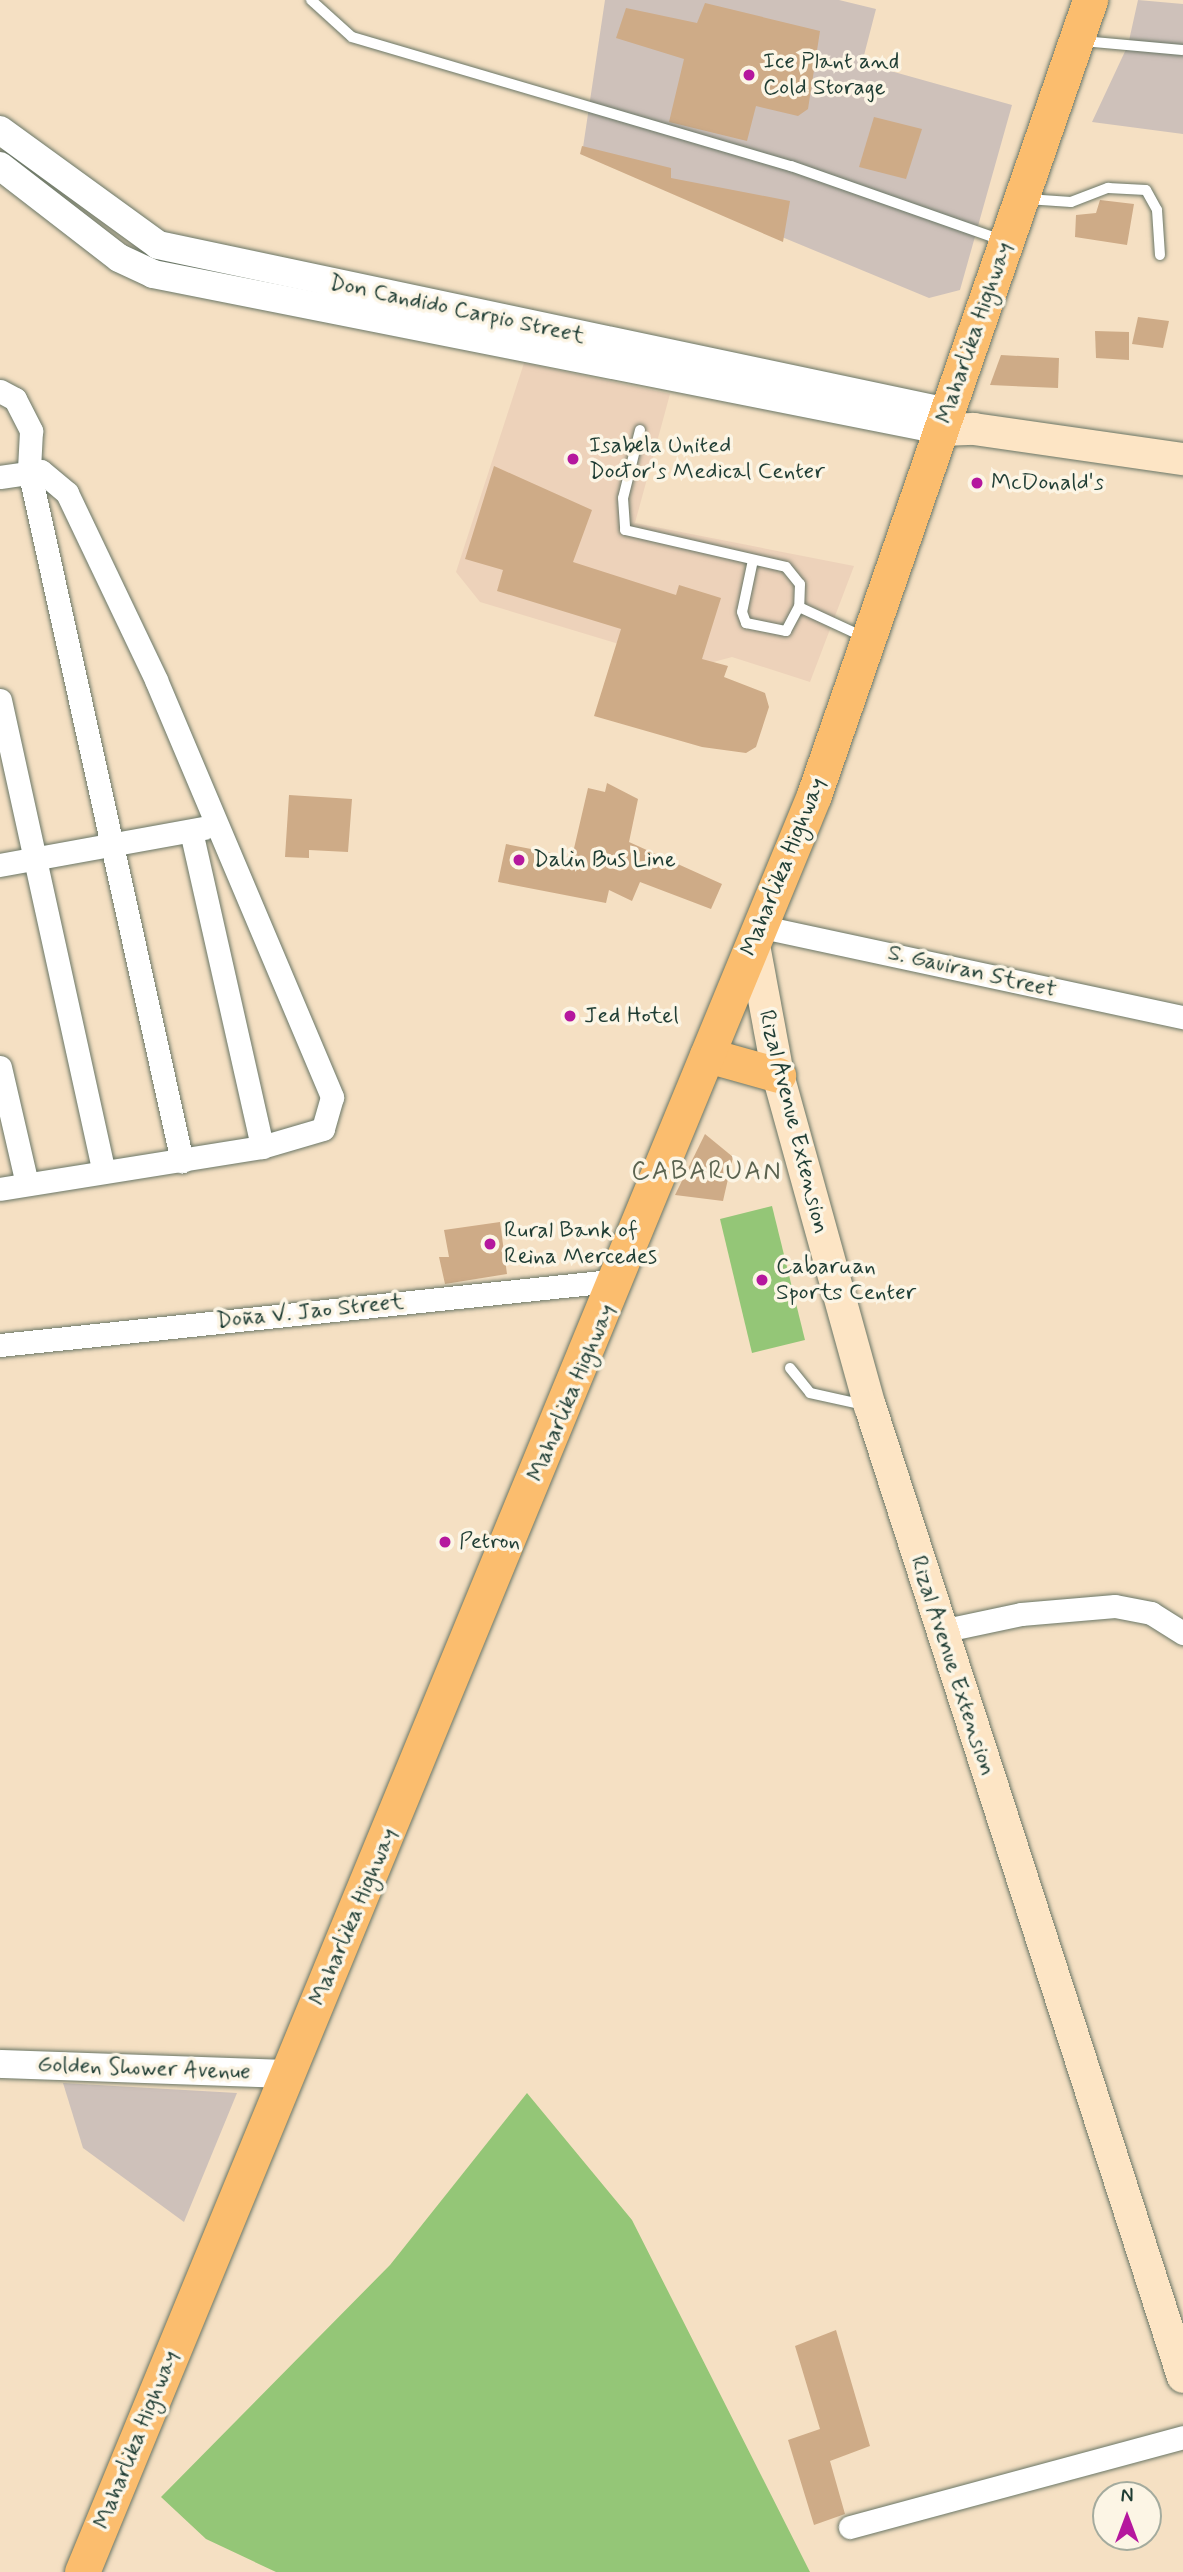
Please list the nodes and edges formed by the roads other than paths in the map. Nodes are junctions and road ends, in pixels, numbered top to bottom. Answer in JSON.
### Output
{"nodes":[{"id":1,"x":311,"y":0,"type":"edge"},
{"id":2,"x":1090,"y":0,"type":"edge"},
{"id":3,"x":1076,"y":41,"type":"junction"},
{"id":4,"x":1183,"y":50,"type":"edge"},
{"id":5,"x":0,"y":130,"type":"edge"},
{"id":6,"x":0,"y":166,"type":"edge"},
{"id":7,"x":1021,"y":198,"type":"junction"},
{"id":8,"x":1006,"y":242,"type":"junction"},
{"id":9,"x":1160,"y":255,"type":"dead end"},
{"id":10,"x":0,"y":391,"type":"edge"},
{"id":11,"x":955,"y":424,"type":"junction"},
{"id":12,"x":640,"y":430,"type":"dead end"},
{"id":13,"x":1183,"y":459,"type":"edge"},
{"id":14,"x":29,"y":470,"type":"junction"},
{"id":15,"x":0,"y":477,"type":"edge"},
{"id":16,"x":753,"y":560,"type":"junction"},
{"id":17,"x":799,"y":607,"type":"junction"},
{"id":18,"x":871,"y":640,"type":"junction"},
{"id":19,"x":0,"y":700,"type":"edge"},
{"id":20,"x":217,"y":825,"type":"junction"},
{"id":21,"x":191,"y":831,"type":"junction"},
{"id":22,"x":115,"y":849,"type":"junction"},
{"id":23,"x":37,"y":860,"type":"junction"},
{"id":24,"x":0,"y":865,"type":"edge"},
{"id":25,"x":758,"y":936,"type":"junction"},
{"id":26,"x":1183,"y":1017,"type":"edge"},
{"id":27,"x":707,"y":1055,"type":"junction"},
{"id":28,"x":0,"y":1067,"type":"edge"},
{"id":29,"x":778,"y":1075,"type":"junction"},
{"id":30,"x":262,"y":1147,"type":"junction"},
{"id":31,"x":182,"y":1161,"type":"junction"},
{"id":32,"x":103,"y":1169,"type":"junction"},
{"id":33,"x":27,"y":1184,"type":"junction"},
{"id":34,"x":0,"y":1188,"type":"edge"},
{"id":35,"x":620,"y":1280,"type":"junction"},
{"id":36,"x":0,"y":1345,"type":"edge"},
{"id":37,"x":790,"y":1368,"type":"dead end"},
{"id":38,"x":870,"y":1406,"type":"junction"},
{"id":39,"x":941,"y":1631,"type":"junction"},
{"id":40,"x":1183,"y":1633,"type":"edge"},
{"id":41,"x":0,"y":2064,"type":"edge"},
{"id":42,"x":288,"y":2074,"type":"junction"},
{"id":43,"x":1183,"y":2377,"type":"edge"},
{"id":44,"x":1183,"y":2437,"type":"edge"},
{"id":45,"x":850,"y":2527,"type":"dead end"},
{"id":46,"x":82,"y":2572,"type":"edge"}],
"edges":[{"from":1,"to":8,"type":"lane"},
{"from":2,"to":3,"type":"main road","name":"Maharlika Highway"},
{"from":3,"to":4,"type":"lane"},
{"from":3,"to":7,"type":"main road","name":"Maharlika Highway"},
{"from":5,"to":11,"type":"street","name":"Don Candido Carpio Street"},
{"from":6,"to":11,"type":"street","name":"Don Candido Carpio Street"},
{"from":7,"to":8,"type":"main road","name":"Maharlika Highway"},
{"from":7,"to":9,"type":"lane"},
{"from":8,"to":11,"type":"main road","name":"Maharlika Highway"},
{"from":10,"to":14,"type":"street"},
{"from":11,"to":13,"type":"main road"},
{"from":11,"to":18,"type":"main road","name":"Maharlika Highway"},
{"from":12,"to":16,"type":"lane"},
{"from":14,"to":15,"type":"street"},
{"from":14,"to":20,"type":"street"},
{"from":14,"to":22,"type":"street"},
{"from":16,"to":17,"type":"lane"},
{"from":16,"to":17,"type":"lane"},
{"from":17,"to":18,"type":"lane"},
{"from":18,"to":25,"type":"main road","name":"Maharlika Highway"},
{"from":19,"to":23,"type":"street"},
{"from":20,"to":21,"type":"street"},
{"from":20,"to":30,"type":"street"},
{"from":21,"to":22,"type":"street"},
{"from":21,"to":30,"type":"street"},
{"from":22,"to":23,"type":"street"},
{"from":22,"to":31,"type":"street"},
{"from":23,"to":24,"type":"street"},
{"from":23,"to":32,"type":"street"},
{"from":25,"to":26,"type":"street","name":"S. Gauiran Street"},
{"from":25,"to":27,"type":"main road","name":"Maharlika Highway"},
{"from":25,"to":29,"type":"main road","name":"Rizal Avenue Extension"},
{"from":27,"to":29,"type":"main road"},
{"from":27,"to":35,"type":"main road","name":"Maharlika Highway"},
{"from":28,"to":33,"type":"street"},
{"from":29,"to":38,"type":"main road","name":"Rizal Avenue Extension"},
{"from":30,"to":31,"type":"street"},
{"from":31,"to":32,"type":"street"},
{"from":32,"to":33,"type":"street"},
{"from":33,"to":34,"type":"street"},
{"from":35,"to":36,"type":"street","name":"Doña V. Jao Street"},
{"from":35,"to":42,"type":"main road","name":"Maharlika Highway"},
{"from":37,"to":38,"type":"lane"},
{"from":38,"to":39,"type":"main road","name":"Rizal Avenue Extension"},
{"from":39,"to":40,"type":"street"},
{"from":39,"to":43,"type":"main road","name":"Rizal Avenue Extension"},
{"from":41,"to":42,"type":"street","name":"Golden Shower Avenue"},
{"from":42,"to":46,"type":"main road","name":"Maharlika Highway"},
{"from":44,"to":45,"type":"street"}]}
